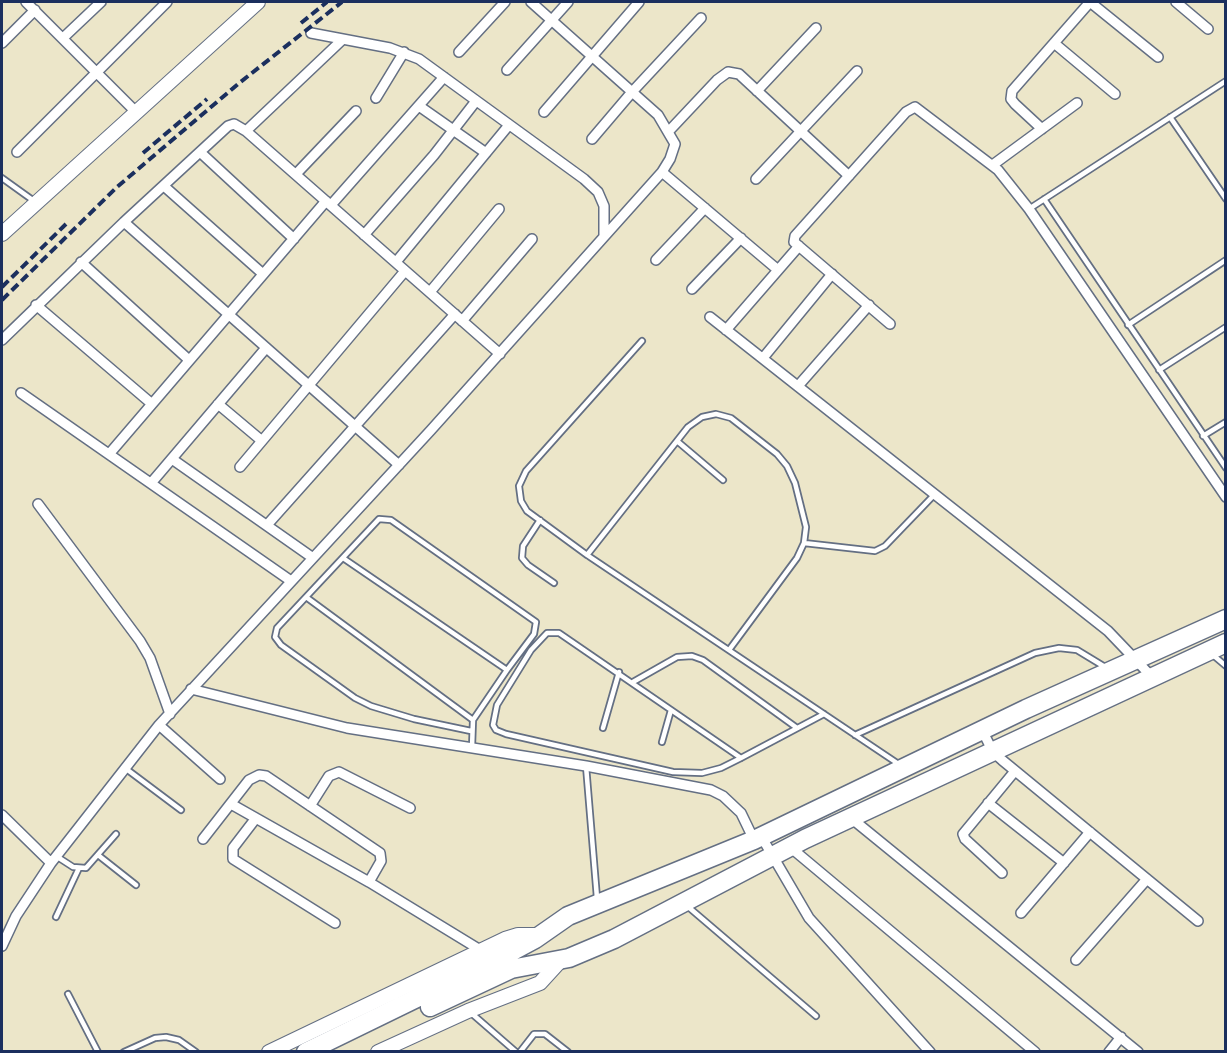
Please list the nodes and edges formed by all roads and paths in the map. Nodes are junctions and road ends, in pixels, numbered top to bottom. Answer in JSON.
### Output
{"nodes":[{"id":1,"x":101,"y":2,"type":"edge"},
{"id":2,"x":258,"y":2,"type":"edge"},
{"id":3,"x":505,"y":2,"type":"edge"},
{"id":4,"x":531,"y":2,"type":"edge"},
{"id":5,"x":568,"y":2,"type":"edge"},
{"id":6,"x":639,"y":2,"type":"edge"},
{"id":7,"x":1090,"y":2,"type":"edge"},
{"id":8,"x":1176,"y":2,"type":"edge"},
{"id":9,"x":162,"y":3,"type":"edge"},
{"id":10,"x":30,"y":4,"type":"edge"},
{"id":11,"x":701,"y":18,"type":"dead end"},
{"id":12,"x":552,"y":20,"type":"junction"},
{"id":13,"x":816,"y":28,"type":"dead end"},
{"id":14,"x":1208,"y":29,"type":"dead end"},
{"id":15,"x":311,"y":33,"type":"dead end"},
{"id":16,"x":63,"y":38,"type":"junction"},
{"id":17,"x":342,"y":40,"type":"junction"},
{"id":18,"x":2,"y":43,"type":"edge"},
{"id":19,"x":1054,"y":43,"type":"junction"},
{"id":20,"x":404,"y":52,"type":"junction"},
{"id":21,"x":459,"y":52,"type":"dead end"},
{"id":22,"x":591,"y":56,"type":"junction"},
{"id":23,"x":1158,"y":57,"type":"dead end"},
{"id":24,"x":507,"y":70,"type":"dead end"},
{"id":25,"x":857,"y":71,"type":"dead end"},
{"id":26,"x":96,"y":72,"type":"junction"},
{"id":27,"x":444,"y":77,"type":"junction"},
{"id":28,"x":1226,"y":81,"type":"edge"},
{"id":29,"x":757,"y":91,"type":"junction"},
{"id":30,"x":632,"y":92,"type":"junction"},
{"id":31,"x":1115,"y":94,"type":"dead end"},
{"id":32,"x":376,"y":98,"type":"dead end"},
{"id":33,"x":476,"y":101,"type":"junction"},
{"id":34,"x":1077,"y":103,"type":"dead end"},
{"id":35,"x":419,"y":106,"type":"junction"},
{"id":36,"x":356,"y":111,"type":"dead end"},
{"id":37,"x":136,"y":112,"type":"junction"},
{"id":38,"x":544,"y":112,"type":"dead end"},
{"id":39,"x":1170,"y":117,"type":"junction"},
{"id":40,"x":509,"y":125,"type":"junction"},
{"id":41,"x":1042,"y":129,"type":"junction"},
{"id":42,"x":246,"y":130,"type":"junction"},
{"id":43,"x":454,"y":130,"type":"junction"},
{"id":44,"x":669,"y":131,"type":"junction"},
{"id":45,"x":801,"y":131,"type":"junction"},
{"id":46,"x":592,"y":139,"type":"dead end"},
{"id":47,"x":17,"y":152,"type":"dead end"},
{"id":48,"x":200,"y":152,"type":"junction"},
{"id":49,"x":486,"y":153,"type":"junction"},
{"id":50,"x":994,"y":164,"type":"junction"},
{"id":51,"x":662,"y":172,"type":"junction"},
{"id":52,"x":296,"y":174,"type":"junction"},
{"id":53,"x":849,"y":176,"type":"junction"},
{"id":54,"x":2,"y":178,"type":"edge"},
{"id":55,"x":756,"y":179,"type":"dead end"},
{"id":56,"x":165,"y":186,"type":"junction"},
{"id":57,"x":1044,"y":199,"type":"junction"},
{"id":58,"x":1226,"y":199,"type":"edge"},
{"id":59,"x":36,"y":203,"type":"junction"},
{"id":60,"x":329,"y":203,"type":"junction"},
{"id":61,"x":705,"y":208,"type":"junction"},
{"id":62,"x":498,"y":209,"type":"dead end"},
{"id":63,"x":1029,"y":209,"type":"junction"},
{"id":64,"x":124,"y":222,"type":"junction"},
{"id":65,"x":2,"y":234,"type":"edge"},
{"id":66,"x":364,"y":235,"type":"junction"},
{"id":67,"x":604,"y":236,"type":"junction"},
{"id":68,"x":741,"y":238,"type":"junction"},
{"id":69,"x":294,"y":239,"type":"junction"},
{"id":70,"x":532,"y":239,"type":"dead end"},
{"id":71,"x":799,"y":246,"type":"junction"},
{"id":72,"x":656,"y":260,"type":"dead end"},
{"id":73,"x":1226,"y":260,"type":"edge"},
{"id":74,"x":81,"y":262,"type":"junction"},
{"id":75,"x":396,"y":262,"type":"junction"},
{"id":76,"x":778,"y":270,"type":"junction"},
{"id":77,"x":405,"y":271,"type":"junction"},
{"id":78,"x":263,"y":274,"type":"junction"},
{"id":79,"x":832,"y":274,"type":"junction"},
{"id":80,"x":692,"y":289,"type":"dead end"},
{"id":81,"x":430,"y":292,"type":"junction"},
{"id":82,"x":36,"y":305,"type":"junction"},
{"id":83,"x":868,"y":305,"type":"junction"},
{"id":84,"x":228,"y":315,"type":"junction"},
{"id":85,"x":710,"y":317,"type":"dead end"},
{"id":86,"x":459,"y":318,"type":"junction"},
{"id":87,"x":890,"y":324,"type":"dead end"},
{"id":88,"x":1128,"y":325,"type":"junction"},
{"id":89,"x":1226,"y":327,"type":"edge"},
{"id":90,"x":726,"y":330,"type":"junction"},
{"id":91,"x":2,"y":340,"type":"edge"},
{"id":92,"x":642,"y":341,"type":"dead end"},
{"id":93,"x":266,"y":348,"type":"junction"},
{"id":94,"x":500,"y":354,"type":"junction"},
{"id":95,"x":763,"y":358,"type":"junction"},
{"id":96,"x":189,"y":360,"type":"junction"},
{"id":97,"x":1159,"y":370,"type":"junction"},
{"id":98,"x":309,"y":386,"type":"junction"},
{"id":99,"x":798,"y":386,"type":"junction"},
{"id":100,"x":21,"y":393,"type":"dead end"},
{"id":101,"x":152,"y":404,"type":"junction"},
{"id":102,"x":218,"y":404,"type":"junction"},
{"id":103,"x":1226,"y":423,"type":"edge"},
{"id":104,"x":356,"y":427,"type":"junction"},
{"id":105,"x":1203,"y":436,"type":"junction"},
{"id":106,"x":262,"y":441,"type":"junction"},
{"id":107,"x":677,"y":441,"type":"junction"},
{"id":108,"x":110,"y":453,"type":"junction"},
{"id":109,"x":172,"y":459,"type":"junction"},
{"id":110,"x":399,"y":465,"type":"junction"},
{"id":111,"x":240,"y":467,"type":"dead end"},
{"id":112,"x":1226,"y":468,"type":"edge"},
{"id":113,"x":723,"y":480,"type":"dead end"},
{"id":114,"x":152,"y":482,"type":"junction"},
{"id":115,"x":935,"y":494,"type":"junction"},
{"id":116,"x":1226,"y":497,"type":"edge"},
{"id":117,"x":39,"y":504,"type":"dead end"},
{"id":118,"x":540,"y":520,"type":"junction"},
{"id":119,"x":267,"y":525,"type":"junction"},
{"id":120,"x":804,"y":543,"type":"junction"},
{"id":121,"x":587,"y":555,"type":"junction"},
{"id":122,"x":313,"y":558,"type":"junction"},
{"id":123,"x":343,"y":558,"type":"junction"},
{"id":124,"x":291,"y":581,"type":"junction"},
{"id":125,"x":554,"y":583,"type":"dead end"},
{"id":126,"x":306,"y":597,"type":"junction"},
{"id":127,"x":1226,"y":619,"type":"edge"},
{"id":128,"x":1226,"y":643,"type":"edge"},
{"id":129,"x":729,"y":650,"type":"junction"},
{"id":130,"x":1208,"y":651,"type":"junction"},
{"id":131,"x":1137,"y":659,"type":"junction"},
{"id":132,"x":1226,"y":666,"type":"edge"},
{"id":133,"x":507,"y":670,"type":"junction"},
{"id":134,"x":1110,"y":671,"type":"junction"},
{"id":135,"x":619,"y":672,"type":"junction"},
{"id":136,"x":1152,"y":677,"type":"junction"},
{"id":137,"x":633,"y":682,"type":"junction"},
{"id":138,"x":191,"y":689,"type":"junction"},
{"id":139,"x":672,"y":710,"type":"junction"},
{"id":140,"x":170,"y":714,"type":"junction"},
{"id":141,"x":824,"y":714,"type":"junction"},
{"id":142,"x":473,"y":720,"type":"junction"},
{"id":143,"x":159,"y":726,"type":"junction"},
{"id":144,"x":603,"y":728,"type":"dead end"},
{"id":145,"x":797,"y":728,"type":"junction"},
{"id":146,"x":982,"y":730,"type":"junction"},
{"id":147,"x":471,"y":731,"type":"junction"},
{"id":148,"x":855,"y":735,"type":"junction"},
{"id":149,"x":662,"y":742,"type":"dead end"},
{"id":150,"x":472,"y":747,"type":"junction"},
{"id":151,"x":993,"y":752,"type":"junction"},
{"id":152,"x":741,"y":758,"type":"junction"},
{"id":153,"x":586,"y":766,"type":"junction"},
{"id":154,"x":125,"y":768,"type":"junction"},
{"id":155,"x":1015,"y":771,"type":"junction"},
{"id":156,"x":917,"y":775,"type":"junction"},
{"id":157,"x":220,"y":779,"type":"dead end"},
{"id":158,"x":988,"y":803,"type":"junction"},
{"id":159,"x":231,"y":804,"type":"junction"},
{"id":160,"x":310,"y":806,"type":"junction"},
{"id":161,"x":410,"y":808,"type":"dead end"},
{"id":162,"x":181,"y":810,"type":"dead end"},
{"id":163,"x":2,"y":815,"type":"edge"},
{"id":164,"x":256,"y":818,"type":"junction"},
{"id":165,"x":851,"y":818,"type":"junction"},
{"id":166,"x":1090,"y":832,"type":"junction"},
{"id":167,"x":116,"y":834,"type":"dead end"},
{"id":168,"x":758,"y":838,"type":"junction"},
{"id":169,"x":203,"y":839,"type":"dead end"},
{"id":170,"x":790,"y":847,"type":"junction"},
{"id":171,"x":98,"y":855,"type":"junction"},
{"id":172,"x":771,"y":856,"type":"junction"},
{"id":173,"x":53,"y":859,"type":"junction"},
{"id":174,"x":1064,"y":863,"type":"junction"},
{"id":175,"x":79,"y":868,"type":"junction"},
{"id":176,"x":1002,"y":873,"type":"dead end"},
{"id":177,"x":1147,"y":879,"type":"junction"},
{"id":178,"x":369,"y":882,"type":"junction"},
{"id":179,"x":136,"y":885,"type":"dead end"},
{"id":180,"x":681,"y":901,"type":"junction"},
{"id":181,"x":597,"y":904,"type":"junction"},
{"id":182,"x":1021,"y":913,"type":"dead end"},
{"id":183,"x":56,"y":917,"type":"dead end"},
{"id":184,"x":1198,"y":921,"type":"dead end"},
{"id":185,"x":335,"y":923,"type":"dead end"},
{"id":186,"x":541,"y":935,"type":"junction"},
{"id":187,"x":2,"y":946,"type":"edge"},
{"id":188,"x":482,"y":951,"type":"junction"},
{"id":189,"x":561,"y":960,"type":"junction"},
{"id":190,"x":1076,"y":960,"type":"dead end"},
{"id":191,"x":509,"y":962,"type":"junction"},
{"id":192,"x":68,"y":994,"type":"dead end"},
{"id":193,"x":468,"y":1011,"type":"junction"},
{"id":194,"x":816,"y":1016,"type":"dead end"},
{"id":195,"x":1121,"y":1037,"type":"junction"},
{"id":196,"x":98,"y":1052,"type":"edge"},
{"id":197,"x":124,"y":1052,"type":"edge"},
{"id":198,"x":196,"y":1052,"type":"edge"},
{"id":199,"x":269,"y":1052,"type":"edge"},
{"id":200,"x":306,"y":1052,"type":"edge"},
{"id":201,"x":332,"y":1052,"type":"edge"},
{"id":202,"x":378,"y":1052,"type":"edge"},
{"id":203,"x":518,"y":1052,"type":"edge"},
{"id":204,"x":568,"y":1052,"type":"edge"},
{"id":205,"x":930,"y":1052,"type":"edge"},
{"id":206,"x":1035,"y":1052,"type":"edge"},
{"id":207,"x":1109,"y":1052,"type":"edge"},
{"id":208,"x":1138,"y":1052,"type":"edge"}],
"edges":[{"from":1,"to":16,"type":"street"},
{"from":2,"to":37,"type":"street"},
{"from":3,"to":21,"type":"street"},
{"from":4,"to":12,"type":"street"},
{"from":5,"to":12,"type":"street"},
{"from":6,"to":22,"type":"street"},
{"from":7,"to":19,"type":"street"},
{"from":7,"to":23,"type":"street"},
{"from":8,"to":14,"type":"street"},
{"from":9,"to":26,"type":"street"},
{"from":10,"to":16,"type":"street"},
{"from":10,"to":18,"type":"street"},
{"from":11,"to":30,"type":"street"},
{"from":12,"to":22,"type":"street"},
{"from":12,"to":24,"type":"street"},
{"from":13,"to":29,"type":"street"},
{"from":15,"to":17,"type":"street"},
{"from":16,"to":26,"type":"street"},
{"from":17,"to":20,"type":"street"},
{"from":17,"to":42,"type":"street"},
{"from":19,"to":31,"type":"street"},
{"from":19,"to":41,"type":"street"},
{"from":20,"to":27,"type":"street"},
{"from":20,"to":32,"type":"street"},
{"from":22,"to":30,"type":"street"},
{"from":22,"to":38,"type":"street"},
{"from":25,"to":45,"type":"street"},
{"from":26,"to":37,"type":"street"},
{"from":26,"to":47,"type":"street"},
{"from":27,"to":33,"type":"street"},
{"from":27,"to":35,"type":"street"},
{"from":28,"to":39,"type":"lane"},
{"from":29,"to":44,"type":"street"},
{"from":29,"to":45,"type":"street"},
{"from":30,"to":44,"type":"street"},
{"from":30,"to":46,"type":"street"},
{"from":33,"to":40,"type":"street"},
{"from":33,"to":43,"type":"street"},
{"from":34,"to":41,"type":"street"},
{"from":35,"to":43,"type":"street"},
{"from":35,"to":60,"type":"street"},
{"from":36,"to":52,"type":"street"},
{"from":37,"to":59,"type":"street"},
{"from":39,"to":57,"type":"lane"},
{"from":39,"to":58,"type":"lane"},
{"from":40,"to":49,"type":"street"},
{"from":40,"to":67,"type":"street"},
{"from":41,"to":50,"type":"street"},
{"from":42,"to":48,"type":"street"},
{"from":42,"to":52,"type":"street"},
{"from":43,"to":49,"type":"street"},
{"from":43,"to":66,"type":"street"},
{"from":44,"to":51,"type":"street"},
{"from":45,"to":53,"type":"street"},
{"from":45,"to":55,"type":"street"},
{"from":48,"to":56,"type":"street"},
{"from":48,"to":69,"type":"street"},
{"from":49,"to":75,"type":"street"},
{"from":50,"to":53,"type":"street"},
{"from":50,"to":63,"type":"street"},
{"from":51,"to":61,"type":"street"},
{"from":51,"to":67,"type":"street"},
{"from":52,"to":60,"type":"street"},
{"from":53,"to":71,"type":"street"},
{"from":54,"to":59,"type":"lane"},
{"from":56,"to":64,"type":"street"},
{"from":56,"to":78,"type":"street"},
{"from":57,"to":63,"type":"lane"},
{"from":57,"to":88,"type":"lane"},
{"from":59,"to":65,"type":"street"},
{"from":60,"to":66,"type":"street"},
{"from":60,"to":69,"type":"street"},
{"from":61,"to":68,"type":"street"},
{"from":61,"to":72,"type":"street"},
{"from":62,"to":81,"type":"street"},
{"from":63,"to":116,"type":"street"},
{"from":64,"to":74,"type":"street"},
{"from":64,"to":84,"type":"street"},
{"from":66,"to":75,"type":"street"},
{"from":67,"to":94,"type":"street"},
{"from":68,"to":76,"type":"street"},
{"from":68,"to":80,"type":"street"},
{"from":69,"to":78,"type":"street"},
{"from":70,"to":86,"type":"street"},
{"from":71,"to":76,"type":"street"},
{"from":71,"to":79,"type":"street"},
{"from":73,"to":88,"type":"lane"},
{"from":74,"to":82,"type":"street"},
{"from":74,"to":96,"type":"street"},
{"from":75,"to":77,"type":"street"},
{"from":76,"to":90,"type":"street"},
{"from":77,"to":81,"type":"street"},
{"from":77,"to":98,"type":"street"},
{"from":78,"to":84,"type":"street"},
{"from":79,"to":83,"type":"street"},
{"from":79,"to":95,"type":"street"},
{"from":81,"to":86,"type":"street"},
{"from":82,"to":91,"type":"street"},
{"from":82,"to":101,"type":"street"},
{"from":83,"to":87,"type":"street"},
{"from":83,"to":99,"type":"street"},
{"from":84,"to":93,"type":"street"},
{"from":84,"to":96,"type":"street"},
{"from":85,"to":90,"type":"street"},
{"from":86,"to":94,"type":"street"},
{"from":86,"to":104,"type":"street"},
{"from":88,"to":97,"type":"lane"},
{"from":89,"to":97,"type":"lane"},
{"from":90,"to":95,"type":"street"},
{"from":92,"to":118,"type":"lane"},
{"from":93,"to":98,"type":"street"},
{"from":93,"to":102,"type":"street"},
{"from":94,"to":110,"type":"street"},
{"from":95,"to":99,"type":"street"},
{"from":96,"to":101,"type":"street"},
{"from":97,"to":105,"type":"lane"},
{"from":98,"to":104,"type":"street"},
{"from":98,"to":106,"type":"street"},
{"from":99,"to":115,"type":"street"},
{"from":100,"to":108,"type":"street"},
{"from":101,"to":108,"type":"street"},
{"from":102,"to":106,"type":"street"},
{"from":102,"to":109,"type":"street"},
{"from":103,"to":105,"type":"lane"},
{"from":104,"to":110,"type":"street"},
{"from":104,"to":119,"type":"street"},
{"from":105,"to":112,"type":"lane"},
{"from":106,"to":111,"type":"street"},
{"from":107,"to":113,"type":"lane"},
{"from":107,"to":120,"type":"lane"},
{"from":107,"to":121,"type":"lane"},
{"from":108,"to":114,"type":"street"},
{"from":109,"to":114,"type":"street"},
{"from":109,"to":119,"type":"street"},
{"from":110,"to":122,"type":"street"},
{"from":114,"to":124,"type":"street"},
{"from":115,"to":120,"type":"lane"},
{"from":115,"to":131,"type":"street"},
{"from":117,"to":140,"type":"street"},
{"from":118,"to":121,"type":"lane"},
{"from":118,"to":125,"type":"lane"},
{"from":119,"to":122,"type":"street"},
{"from":120,"to":129,"type":"lane"},
{"from":121,"to":129,"type":"lane"},
{"from":122,"to":124,"type":"street"},
{"from":123,"to":126,"type":"lane"},
{"from":123,"to":133,"type":"lane"},
{"from":123,"to":133,"type":"lane"},
{"from":124,"to":138,"type":"street"},
{"from":126,"to":142,"type":"lane"},
{"from":126,"to":147,"type":"lane"},
{"from":127,"to":131,"type":"highway"},
{"from":128,"to":130,"type":"highway"},
{"from":129,"to":141,"type":"lane"},
{"from":130,"to":132,"type":"lane"},
{"from":130,"to":136,"type":"highway"},
{"from":131,"to":134,"type":"highway"},
{"from":131,"to":136,"type":"street"},
{"from":133,"to":142,"type":"lane"},
{"from":134,"to":146,"type":"highway"},
{"from":134,"to":148,"type":"lane"},
{"from":135,"to":137,"type":"lane"},
{"from":135,"to":144,"type":"lane"},
{"from":135,"to":152,"type":"lane"},
{"from":136,"to":151,"type":"highway"},
{"from":137,"to":139,"type":"lane"},
{"from":137,"to":145,"type":"lane"},
{"from":138,"to":140,"type":"street"},
{"from":138,"to":150,"type":"street"},
{"from":139,"to":149,"type":"lane"},
{"from":139,"to":152,"type":"lane"},
{"from":140,"to":143,"type":"street"},
{"from":141,"to":145,"type":"lane"},
{"from":141,"to":148,"type":"lane"},
{"from":142,"to":147,"type":"lane"},
{"from":143,"to":154,"type":"street"},
{"from":143,"to":157,"type":"street"},
{"from":145,"to":152,"type":"lane"},
{"from":146,"to":151,"type":"street"},
{"from":146,"to":156,"type":"highway"},
{"from":147,"to":150,"type":"lane"},
{"from":148,"to":156,"type":"lane"},
{"from":150,"to":153,"type":"street"},
{"from":151,"to":155,"type":"street"},
{"from":151,"to":156,"type":"highway"},
{"from":153,"to":168,"type":"street"},
{"from":153,"to":181,"type":"lane"},
{"from":154,"to":162,"type":"lane"},
{"from":154,"to":173,"type":"street"},
{"from":155,"to":158,"type":"street"},
{"from":155,"to":166,"type":"street"},
{"from":156,"to":165,"type":"highway"},
{"from":156,"to":168,"type":"highway"},
{"from":158,"to":174,"type":"street"},
{"from":158,"to":176,"type":"street"},
{"from":159,"to":160,"type":"street"},
{"from":159,"to":164,"type":"street"},
{"from":159,"to":169,"type":"street"},
{"from":160,"to":161,"type":"street"},
{"from":160,"to":178,"type":"street"},
{"from":163,"to":173,"type":"street"},
{"from":164,"to":178,"type":"street"},
{"from":164,"to":185,"type":"street"},
{"from":165,"to":170,"type":"highway"},
{"from":165,"to":195,"type":"street"},
{"from":166,"to":174,"type":"street"},
{"from":166,"to":177,"type":"street"},
{"from":167,"to":171,"type":"lane"},
{"from":168,"to":172,"type":"street"},
{"from":168,"to":181,"type":"highway"},
{"from":170,"to":172,"type":"highway"},
{"from":170,"to":206,"type":"street"},
{"from":171,"to":175,"type":"lane"},
{"from":171,"to":179,"type":"lane"},
{"from":172,"to":180,"type":"highway"},
{"from":172,"to":205,"type":"street"},
{"from":173,"to":175,"type":"lane"},
{"from":173,"to":187,"type":"street"},
{"from":174,"to":182,"type":"street"},
{"from":175,"to":183,"type":"lane"},
{"from":177,"to":184,"type":"street"},
{"from":177,"to":190,"type":"street"},
{"from":178,"to":188,"type":"street"},
{"from":180,"to":189,"type":"highway"},
{"from":180,"to":194,"type":"lane"},
{"from":181,"to":186,"type":"highway"},
{"from":186,"to":188,"type":"street"},
{"from":186,"to":191,"type":"highway"},
{"from":188,"to":199,"type":"street"},
{"from":189,"to":191,"type":"highway"},
{"from":189,"to":193,"type":"street"},
{"from":191,"to":200,"type":"highway"},
{"from":191,"to":201,"type":"highway"},
{"from":192,"to":196,"type":"lane"},
{"from":193,"to":202,"type":"street"},
{"from":193,"to":203,"type":"lane"},
{"from":195,"to":207,"type":"street"},
{"from":195,"to":208,"type":"street"},
{"from":197,"to":198,"type":"lane"},
{"from":203,"to":204,"type":"lane"}]}
